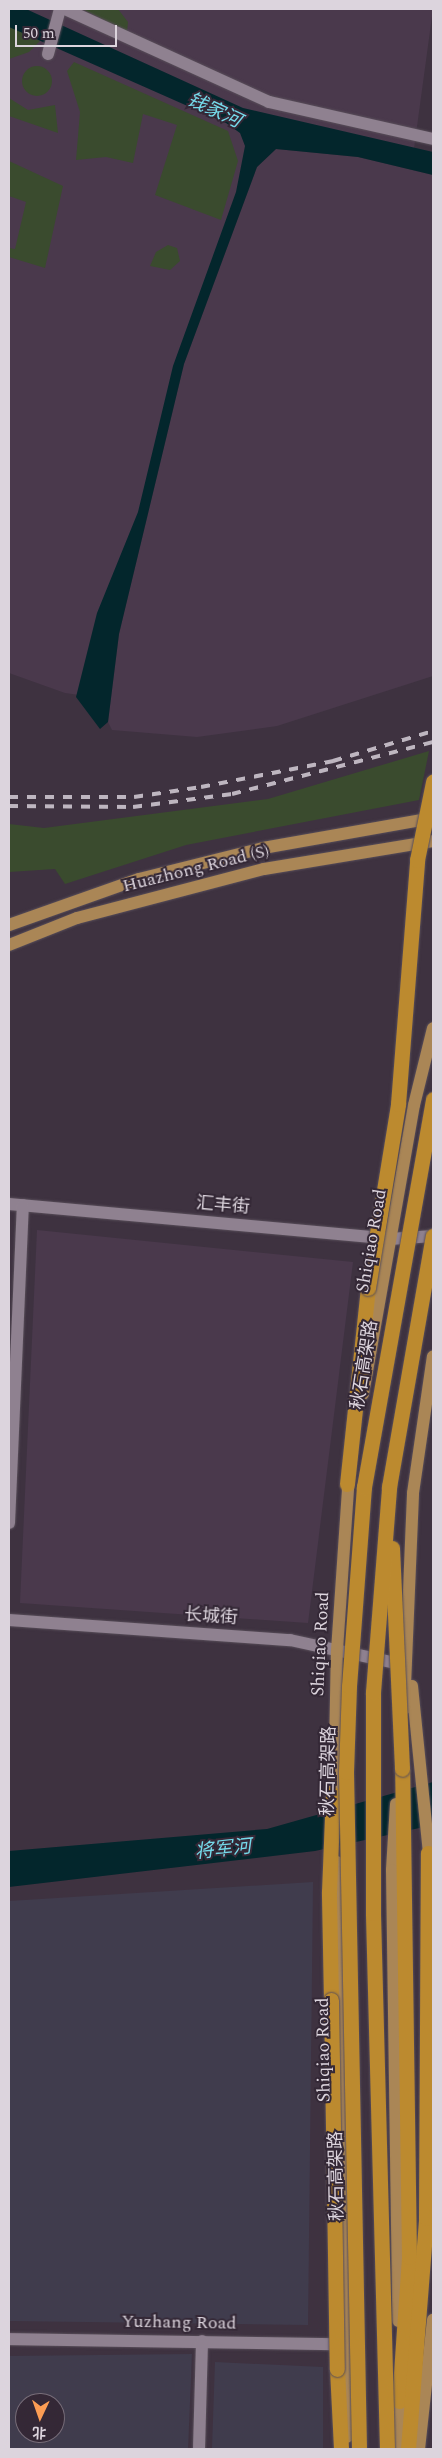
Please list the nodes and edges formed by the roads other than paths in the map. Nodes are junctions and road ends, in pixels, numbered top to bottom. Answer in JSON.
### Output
{"nodes":[{"id":1,"x":60,"y":9,"type":"edge"},
{"id":2,"x":65,"y":9,"type":"edge"},
{"id":3,"x":48,"y":54,"type":"dead end"},
{"id":4,"x":433,"y":139,"type":"edge"},
{"id":5,"x":433,"y":782,"type":"edge"},
{"id":6,"x":433,"y":818,"type":"edge"},
{"id":7,"x":433,"y":841,"type":"edge"},
{"id":8,"x":9,"y":925,"type":"edge"},
{"id":9,"x":9,"y":945,"type":"edge"},
{"id":10,"x":433,"y":1028,"type":"edge"},
{"id":11,"x":433,"y":1099,"type":"edge"},
{"id":12,"x":9,"y":1204,"type":"edge"},
{"id":13,"x":23,"y":1205,"type":"junction"},
{"id":14,"x":433,"y":1236,"type":"edge"},
{"id":15,"x":390,"y":1239,"type":"junction"},
{"id":16,"x":433,"y":1356,"type":"edge"},
{"id":17,"x":347,"y":1484,"type":"junction"},
{"id":18,"x":389,"y":1487,"type":"junction"},
{"id":19,"x":9,"y":1523,"type":"edge"},
{"id":20,"x":9,"y":1620,"type":"edge"},
{"id":21,"x":337,"y":1651,"type":"junction"},
{"id":22,"x":409,"y":1666,"type":"junction"},
{"id":23,"x":333,"y":1800,"type":"joint"},
{"id":24,"x":431,"y":1853,"type":"edge"},
{"id":25,"x":333,"y":1861,"type":"junction"},
{"id":26,"x":430,"y":1871,"type":"edge"},
{"id":27,"x":433,"y":2320,"type":"edge"},
{"id":28,"x":9,"y":2339,"type":"edge"},
{"id":29,"x":202,"y":2342,"type":"junction"},
{"id":30,"x":348,"y":2344,"type":"junction"},
{"id":31,"x":399,"y":2401,"type":"junction"},
{"id":32,"x":199,"y":2449,"type":"edge"},
{"id":33,"x":341,"y":2449,"type":"edge"},
{"id":34,"x":347,"y":2449,"type":"edge"},
{"id":35,"x":359,"y":2449,"type":"edge"},
{"id":36,"x":387,"y":2449,"type":"edge"},
{"id":37,"x":399,"y":2449,"type":"edge"},
{"id":38,"x":408,"y":2449,"type":"edge"},
{"id":39,"x":419,"y":2449,"type":"edge"}],
"edges":[{"from":1,"to":3,"type":"street"},
{"from":2,"to":4,"type":"street"},
{"from":5,"to":17,"type":"highway","bridge":true},
{"from":6,"to":8,"type":"main road","name":"Huazhong Road (S)"},
{"from":7,"to":9,"type":"main road","name":"Huazhong Road (S)"},
{"from":10,"to":15,"type":"main road","name":"Shiqiao Road"},
{"from":11,"to":35,"type":"highway","name":"秋石高架路","bridge":true},
{"from":12,"to":13,"type":"street","name":"汇丰街"},
{"from":13,"to":15,"type":"street","name":"汇丰街"},
{"from":13,"to":19,"type":"street"},
{"from":14,"to":15,"type":"street","name":"汇丰街"},
{"from":14,"to":18,"type":"highway","bridge":true},
{"from":15,"to":17,"type":"main road","name":"Shiqiao Road"},
{"from":16,"to":22,"type":"main road"},
{"from":17,"to":21,"type":"main road","name":"Shiqiao Road"},
{"from":18,"to":31,"type":"highway","bridge":true},
{"from":18,"to":36,"type":"highway","bridge":true},
{"from":20,"to":21,"type":"street","name":"长城街"},
{"from":21,"to":22,"type":"street","name":"长城街"},
{"from":21,"to":23,"type":"main road","name":"Shiqiao Road"},
{"from":22,"to":24,"type":"main road"},
{"from":22,"to":31,"type":"main road"},
{"from":23,"to":25,"type":"highway"},
{"from":24,"to":26,"type":"highway"},
{"from":25,"to":30,"type":"main road","name":"Shiqiao Road"},
{"from":25,"to":33,"type":"highway","bridge":true},
{"from":26,"to":38,"type":"highway"},
{"from":27,"to":39,"type":"main road"},
{"from":28,"to":29,"type":"street","name":"Yuzhang Road"},
{"from":29,"to":30,"type":"street","name":"Yuzhang Road"},
{"from":29,"to":32,"type":"street"},
{"from":30,"to":34,"type":"main road","name":"Shiqiao Road"},
{"from":31,"to":37,"type":"main road"}]}
